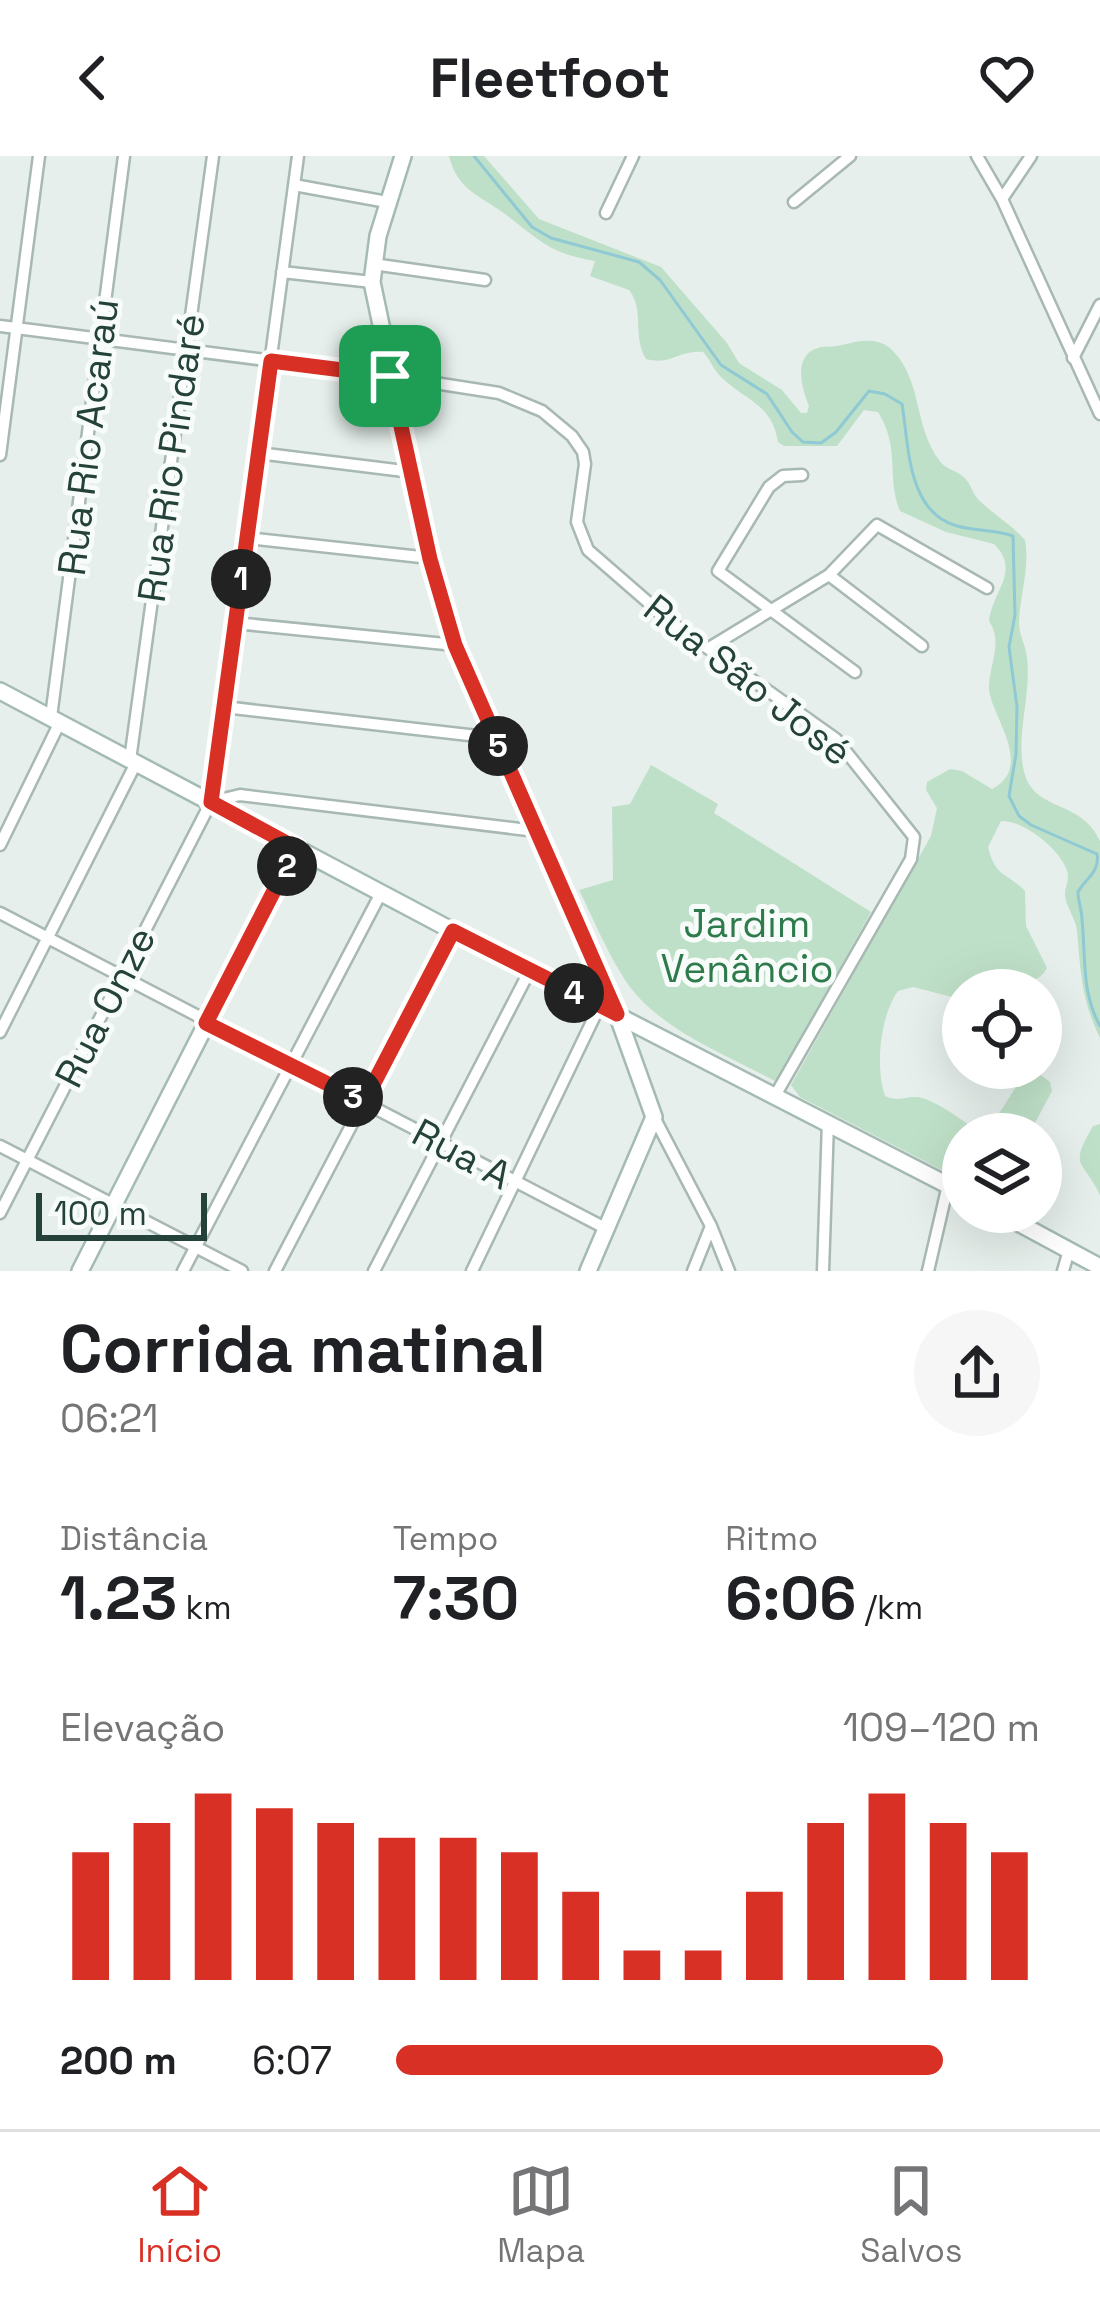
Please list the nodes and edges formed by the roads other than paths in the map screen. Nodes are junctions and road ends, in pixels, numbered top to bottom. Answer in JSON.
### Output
{"nodes":[{"id":1,"x":39,"y":156,"type":"edge"},
{"id":2,"x":124,"y":156,"type":"edge"},
{"id":3,"x":213,"y":156,"type":"edge"},
{"id":4,"x":298,"y":156,"type":"edge"},
{"id":5,"x":403,"y":156,"type":"edge"},
{"id":6,"x":633,"y":156,"type":"edge"},
{"id":7,"x":850,"y":156,"type":"edge"},
{"id":8,"x":977,"y":156,"type":"edge"},
{"id":9,"x":1031,"y":156,"type":"edge"},
{"id":10,"x":294,"y":185,"type":"junction"},
{"id":11,"x":1002,"y":199,"type":"junction"},
{"id":12,"x":387,"y":202,"type":"junction"},
{"id":13,"x":794,"y":202,"type":"dead end"},
{"id":14,"x":606,"y":213,"type":"dead end"},
{"id":15,"x":282,"y":272,"type":"junction"},
{"id":16,"x":372,"y":273,"type":"junction"},
{"id":17,"x":485,"y":280,"type":"dead end"},
{"id":18,"x":1100,"y":305,"type":"edge"},
{"id":19,"x":0,"y":326,"type":"edge"},
{"id":20,"x":16,"y":328,"type":"junction"},
{"id":21,"x":101,"y":339,"type":"junction"},
{"id":22,"x":186,"y":350,"type":"junction"},
{"id":23,"x":1073,"y":358,"type":"junction"},
{"id":24,"x":271,"y":361,"type":"junction"},
{"id":25,"x":390,"y":376,"type":"junction"},
{"id":26,"x":1095,"y":394,"type":"edge"},
{"id":27,"x":1100,"y":414,"type":"edge"},
{"id":28,"x":258,"y":453,"type":"junction"},
{"id":29,"x":0,"y":455,"type":"edge"},
{"id":30,"x":412,"y":472,"type":"junction"},
{"id":31,"x":802,"y":475,"type":"dead end"},
{"id":32,"x":247,"y":538,"type":"junction"},
{"id":33,"x":430,"y":559,"type":"junction"},
{"id":34,"x":830,"y":575,"type":"junction"},
{"id":35,"x":986,"y":588,"type":"dead end"},
{"id":36,"x":772,"y":610,"type":"junction"},
{"id":37,"x":236,"y":622,"type":"junction"},
{"id":38,"x":455,"y":645,"type":"junction"},
{"id":39,"x":922,"y":646,"type":"dead end"},
{"id":40,"x":709,"y":648,"type":"junction"},
{"id":41,"x":855,"y":672,"type":"dead end"},
{"id":42,"x":0,"y":691,"type":"edge"},
{"id":43,"x":224,"y":707,"type":"junction"},
{"id":44,"x":56,"y":720,"type":"junction"},
{"id":45,"x":495,"y":738,"type":"junction"},
{"id":46,"x":133,"y":761,"type":"junction"},
{"id":47,"x":211,"y":802,"type":"junction"},
{"id":48,"x":536,"y":831,"type":"junction"},
{"id":49,"x":0,"y":845,"type":"edge"},
{"id":50,"x":296,"y":848,"type":"junction"},
{"id":51,"x":381,"y":892,"type":"junction"},
{"id":52,"x":0,"y":913,"type":"edge"},
{"id":53,"x":453,"y":931,"type":"junction"},
{"id":54,"x":48,"y":939,"type":"junction"},
{"id":55,"x":530,"y":970,"type":"junction"},
{"id":56,"x":121,"y":977,"type":"junction"},
{"id":57,"x":600,"y":1005,"type":"junction"},
{"id":58,"x":617,"y":1014,"type":"junction"},
{"id":59,"x":206,"y":1023,"type":"junction"},
{"id":60,"x":0,"y":1032,"type":"edge"},
{"id":61,"x":289,"y":1066,"type":"junction"},
{"id":62,"x":776,"y":1094,"type":"junction"},
{"id":63,"x":364,"y":1102,"type":"junction"},
{"id":64,"x":654,"y":1117,"type":"junction"},
{"id":65,"x":828,"y":1122,"type":"junction"},
{"id":66,"x":441,"y":1142,"type":"junction"},
{"id":67,"x":0,"y":1146,"type":"edge"},
{"id":68,"x":26,"y":1160,"type":"junction"},
{"id":69,"x":517,"y":1182,"type":"junction"},
{"id":70,"x":942,"y":1182,"type":"edge"},
{"id":71,"x":113,"y":1205,"type":"junction"},
{"id":72,"x":0,"y":1213,"type":"edge"},
{"id":73,"x":711,"y":1226,"type":"junction"},
{"id":74,"x":604,"y":1228,"type":"junction"},
{"id":75,"x":942,"y":1228,"type":"edge"},
{"id":76,"x":1038,"y":1233,"type":"edge"},
{"id":77,"x":194,"y":1247,"type":"junction"},
{"id":78,"x":1070,"y":1250,"type":"junction"},
{"id":79,"x":1100,"y":1267,"type":"edge"},
{"id":80,"x":80,"y":1271,"type":"edge"},
{"id":81,"x":183,"y":1271,"type":"edge"},
{"id":82,"x":242,"y":1271,"type":"edge"},
{"id":83,"x":275,"y":1271,"type":"edge"},
{"id":84,"x":374,"y":1271,"type":"edge"},
{"id":85,"x":472,"y":1271,"type":"edge"},
{"id":86,"x":588,"y":1271,"type":"edge"},
{"id":87,"x":694,"y":1271,"type":"edge"},
{"id":88,"x":729,"y":1271,"type":"edge"},
{"id":89,"x":823,"y":1271,"type":"edge"},
{"id":90,"x":928,"y":1271,"type":"edge"},
{"id":91,"x":1064,"y":1271,"type":"edge"}],
"edges":[{"from":1,"to":20,"type":"street"},
{"from":2,"to":21,"type":"street","name":"Rua Rio Acaraú"},
{"from":3,"to":22,"type":"street","name":"Rua Rio Pindaré"},
{"from":4,"to":10,"type":"street","name":"Rua Onze"},
{"from":5,"to":12,"type":"main road"},
{"from":6,"to":14,"type":"street"},
{"from":7,"to":13,"type":"street"},
{"from":8,"to":11,"type":"street"},
{"from":9,"to":11,"type":"street"},
{"from":10,"to":12,"type":"street"},
{"from":10,"to":15,"type":"street","name":"Rua Onze"},
{"from":11,"to":23,"type":"street"},
{"from":12,"to":16,"type":"main road"},
{"from":15,"to":16,"type":"street"},
{"from":15,"to":24,"type":"street","name":"Rua Onze"},
{"from":16,"to":17,"type":"street"},
{"from":16,"to":25,"type":"main road"},
{"from":18,"to":23,"type":"street"},
{"from":19,"to":20,"type":"street"},
{"from":20,"to":21,"type":"street"},
{"from":20,"to":29,"type":"street"},
{"from":21,"to":22,"type":"street"},
{"from":21,"to":44,"type":"street","name":"Rua Rio Acaraú"},
{"from":22,"to":24,"type":"street"},
{"from":22,"to":46,"type":"street","name":"Rua Rio Pindaré"},
{"from":23,"to":26,"type":"street"},
{"from":24,"to":25,"type":"street"},
{"from":24,"to":28,"type":"street","name":"Rua Onze"},
{"from":25,"to":30,"type":"main road"},
{"from":25,"to":40,"type":"street","name":"Rua São José"},
{"from":26,"to":27,"type":"street"},
{"from":28,"to":30,"type":"street"},
{"from":28,"to":32,"type":"street","name":"Rua Onze"},
{"from":30,"to":33,"type":"main road"},
{"from":31,"to":36,"type":"street"},
{"from":32,"to":33,"type":"street"},
{"from":32,"to":37,"type":"street","name":"Rua Onze"},
{"from":33,"to":38,"type":"main road"},
{"from":34,"to":35,"type":"street"},
{"from":34,"to":36,"type":"street"},
{"from":34,"to":39,"type":"street"},
{"from":36,"to":40,"type":"street"},
{"from":36,"to":41,"type":"street"},
{"from":37,"to":38,"type":"street"},
{"from":37,"to":43,"type":"street","name":"Rua Onze"},
{"from":38,"to":45,"type":"main road"},
{"from":40,"to":62,"type":"street","name":"Rua São José"},
{"from":42,"to":44,"type":"main road"},
{"from":43,"to":45,"type":"street"},
{"from":43,"to":47,"type":"street","name":"Rua Onze"},
{"from":44,"to":46,"type":"main road"},
{"from":44,"to":49,"type":"street","name":"Rua Rio Acaraú"},
{"from":45,"to":48,"type":"main road"},
{"from":46,"to":47,"type":"main road"},
{"from":46,"to":54,"type":"street","name":"Rua Rio Pindaré"},
{"from":47,"to":48,"type":"street"},
{"from":47,"to":50,"type":"main road"},
{"from":47,"to":56,"type":"street","name":"Rua Onze"},
{"from":48,"to":58,"type":"main road"},
{"from":50,"to":51,"type":"main road"},
{"from":50,"to":59,"type":"main road"},
{"from":51,"to":53,"type":"main road"},
{"from":51,"to":61,"type":"street"},
{"from":52,"to":54,"type":"street","name":"Rua A"},
{"from":53,"to":55,"type":"main road"},
{"from":53,"to":63,"type":"street"},
{"from":54,"to":56,"type":"street","name":"Rua A"},
{"from":54,"to":60,"type":"street","name":"Rua Rio Pindaré"},
{"from":55,"to":57,"type":"main road"},
{"from":55,"to":66,"type":"street"},
{"from":56,"to":59,"type":"street","name":"Rua A"},
{"from":56,"to":68,"type":"street","name":"Rua Onze"},
{"from":57,"to":58,"type":"main road"},
{"from":57,"to":69,"type":"street"},
{"from":58,"to":62,"type":"main road"},
{"from":58,"to":64,"type":"main road"},
{"from":59,"to":61,"type":"street","name":"Rua A"},
{"from":59,"to":71,"type":"main road"},
{"from":61,"to":63,"type":"street","name":"Rua A"},
{"from":61,"to":77,"type":"street"},
{"from":62,"to":65,"type":"main road"},
{"from":63,"to":66,"type":"street","name":"Rua A"},
{"from":63,"to":83,"type":"street"},
{"from":64,"to":73,"type":"street"},
{"from":64,"to":74,"type":"main road"},
{"from":65,"to":70,"type":"main road"},
{"from":65,"to":89,"type":"street"},
{"from":66,"to":69,"type":"street","name":"Rua A"},
{"from":66,"to":84,"type":"street"},
{"from":67,"to":68,"type":"street"},
{"from":68,"to":71,"type":"street"},
{"from":68,"to":72,"type":"street","name":"Rua Onze"},
{"from":69,"to":74,"type":"street","name":"Rua A"},
{"from":69,"to":85,"type":"street"},
{"from":71,"to":77,"type":"street"},
{"from":71,"to":80,"type":"main road"},
{"from":73,"to":87,"type":"street"},
{"from":73,"to":88,"type":"street"},
{"from":74,"to":86,"type":"main road"},
{"from":75,"to":90,"type":"street"},
{"from":76,"to":78,"type":"main road"},
{"from":77,"to":81,"type":"street"},
{"from":77,"to":82,"type":"street"},
{"from":78,"to":79,"type":"main road"},
{"from":78,"to":91,"type":"street"}]}
